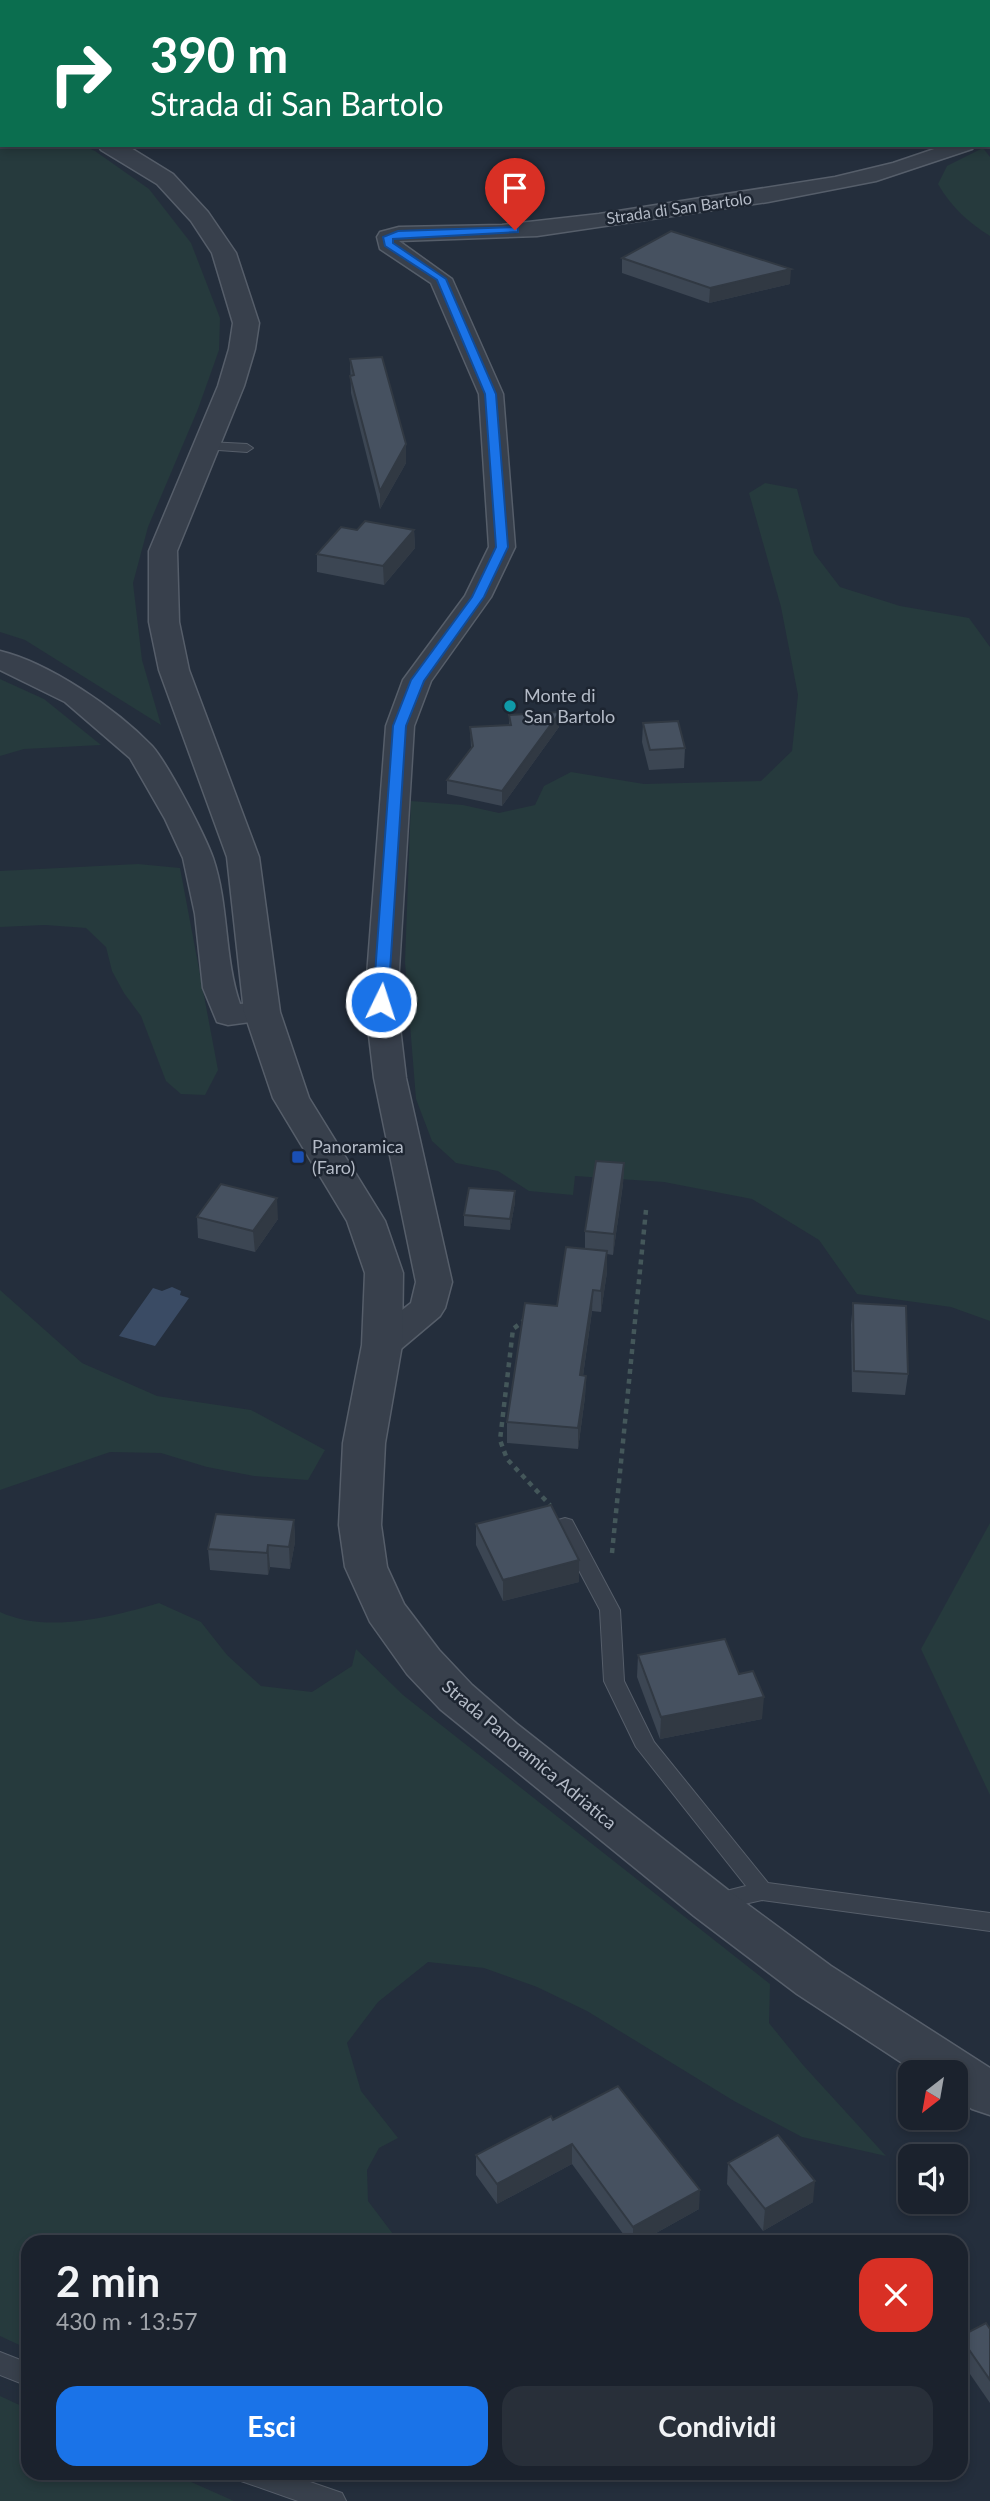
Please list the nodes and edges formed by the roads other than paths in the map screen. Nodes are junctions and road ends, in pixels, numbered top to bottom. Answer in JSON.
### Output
{"nodes":[{"id":1,"x":112,"y":147,"type":"edge"},
{"id":2,"x":960,"y":147,"type":"edge"},
{"id":3,"x":208,"y":446,"type":"junction"},
{"id":4,"x":247,"y":448,"type":"dead end"},
{"id":5,"x":0,"y":659,"type":"edge"},
{"id":6,"x":262,"y":1012,"type":"junction"},
{"id":7,"x":382,"y":1345,"type":"junction"},
{"id":8,"x":565,"y":1525,"type":"edge"},
{"id":9,"x":762,"y":1891,"type":"junction"},
{"id":10,"x":711,"y":1903,"type":"junction"},
{"id":11,"x":990,"y":1922,"type":"edge"},
{"id":12,"x":990,"y":2094,"type":"edge"},
{"id":13,"x":0,"y":2363,"type":"edge"},
{"id":14,"x":21,"y":2372,"type":"edge"},
{"id":15,"x":271,"y":2480,"type":"edge"},
{"id":16,"x":333,"y":2501,"type":"edge"}],
"edges":[{"from":1,"to":3,"type":"street","name":"Strada Panoramica Adriatica"},
{"from":2,"to":7,"type":"street","name":"Strada di San Bartolo"},
{"from":3,"to":4,"type":"lane"},
{"from":3,"to":6,"type":"street","name":"Strada Panoramica Adriatica"},
{"from":5,"to":6,"type":"street"},
{"from":6,"to":7,"type":"street","name":"Strada Panoramica Adriatica"},
{"from":7,"to":10,"type":"street","name":"Strada Panoramica Adriatica"},
{"from":8,"to":9,"type":"lane"},
{"from":9,"to":10,"type":"lane"},
{"from":9,"to":11,"type":"lane"},
{"from":10,"to":12,"type":"street","name":"Strada Panoramica Adriatica"},
{"from":13,"to":14,"type":"lane"},
{"from":15,"to":16,"type":"lane"}]}
